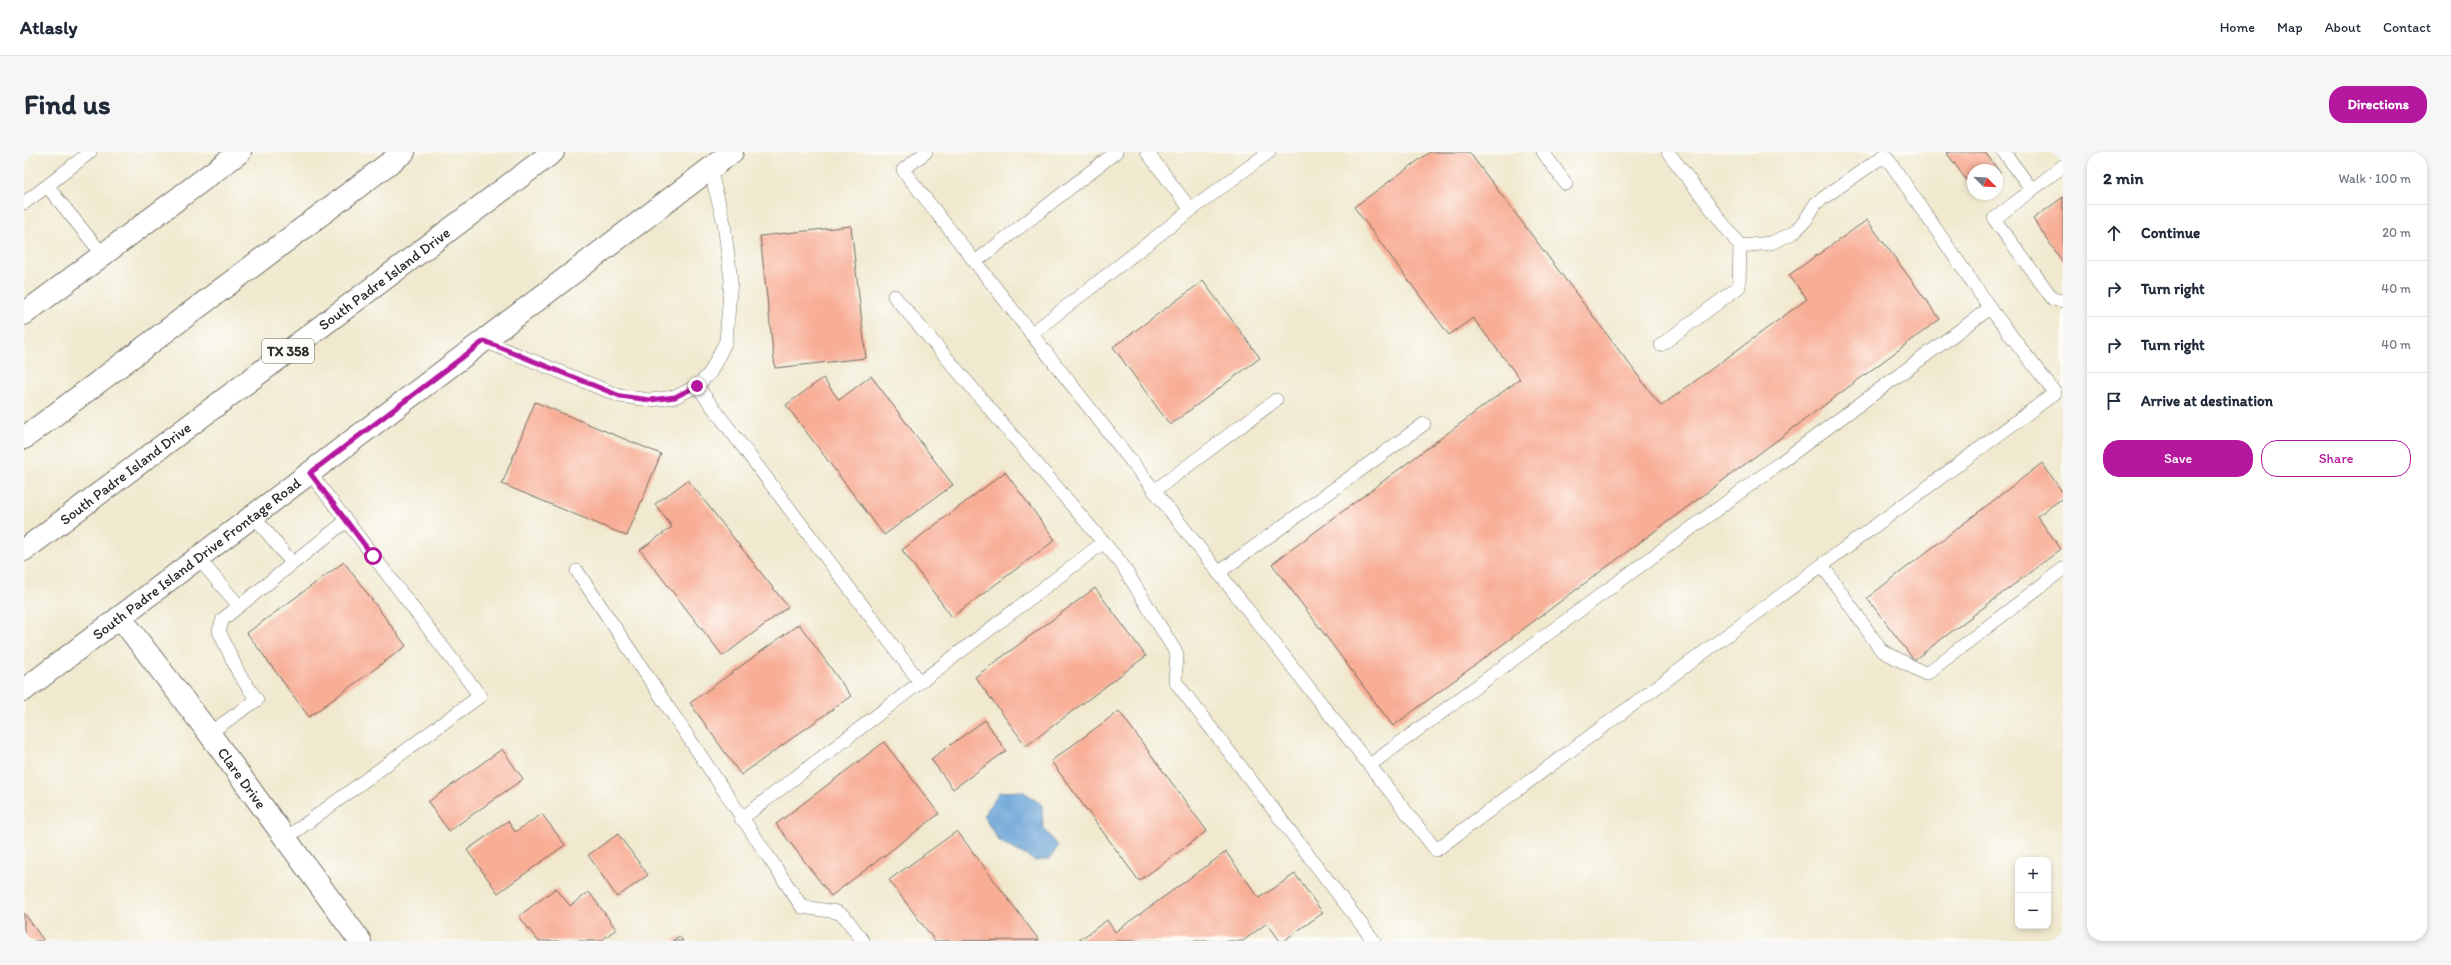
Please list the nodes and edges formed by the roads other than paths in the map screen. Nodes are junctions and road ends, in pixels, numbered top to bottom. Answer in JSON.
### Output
{"nodes":[{"id":1,"x":90,"y":152,"type":"edge"},
{"id":2,"x":240,"y":152,"type":"edge"},
{"id":3,"x":404,"y":152,"type":"edge"},
{"id":4,"x":553,"y":152,"type":"edge"},
{"id":5,"x":732,"y":152,"type":"edge"},
{"id":6,"x":926,"y":152,"type":"edge"},
{"id":7,"x":1116,"y":152,"type":"edge"},
{"id":8,"x":1147,"y":152,"type":"edge"},
{"id":9,"x":1269,"y":152,"type":"edge"},
{"id":10,"x":1543,"y":152,"type":"edge"},
{"id":11,"x":1668,"y":152,"type":"edge"},
{"id":12,"x":2004,"y":152,"type":"edge"},
{"id":13,"x":1884,"y":154,"type":"edge"},
{"id":14,"x":2063,"y":166,"type":"edge"},
{"id":15,"x":710,"y":169,"type":"junction"},
{"id":16,"x":1566,"y":184,"type":"dead end"},
{"id":17,"x":47,"y":186,"type":"junction"},
{"id":18,"x":2032,"y":190,"type":"junction"},
{"id":19,"x":24,"y":203,"type":"edge"},
{"id":20,"x":1190,"y":210,"type":"junction"},
{"id":21,"x":1740,"y":246,"type":"junction"},
{"id":22,"x":103,"y":255,"type":"junction"},
{"id":23,"x":975,"y":262,"type":"junction"},
{"id":24,"x":894,"y":296,"type":"dead end"},
{"id":25,"x":2063,"y":301,"type":"edge"},
{"id":26,"x":1990,"y":308,"type":"junction"},
{"id":27,"x":24,"y":314,"type":"edge"},
{"id":28,"x":1031,"y":334,"type":"junction"},
{"id":29,"x":484,"y":341,"type":"junction"},
{"id":30,"x":1661,"y":345,"type":"dead end"},
{"id":31,"x":697,"y":386,"type":"junction"},
{"id":32,"x":1276,"y":400,"type":"dead end"},
{"id":33,"x":1424,"y":424,"type":"dead end"},
{"id":34,"x":24,"y":438,"type":"edge"},
{"id":35,"x":310,"y":473,"type":"junction"},
{"id":36,"x":1154,"y":491,"type":"junction"},
{"id":37,"x":254,"y":516,"type":"junction"},
{"id":38,"x":346,"y":521,"type":"junction"},
{"id":39,"x":1104,"y":542,"type":"junction"},
{"id":40,"x":24,"y":550,"type":"edge"},
{"id":41,"x":198,"y":558,"type":"junction"},
{"id":42,"x":292,"y":563,"type":"junction"},
{"id":43,"x":1822,"y":565,"type":"junction"},
{"id":44,"x":2063,"y":569,"type":"edge"},
{"id":45,"x":576,"y":571,"type":"dead end"},
{"id":46,"x":1218,"y":573,"type":"junction"},
{"id":47,"x":239,"y":606,"type":"junction"},
{"id":48,"x":120,"y":617,"type":"junction"},
{"id":49,"x":920,"y":682,"type":"junction"},
{"id":50,"x":24,"y":690,"type":"edge"},
{"id":51,"x":209,"y":733,"type":"junction"},
{"id":52,"x":1370,"y":765,"type":"junction"},
{"id":53,"x":741,"y":819,"type":"junction"},
{"id":54,"x":285,"y":839,"type":"junction"},
{"id":55,"x":1370,"y":940,"type":"edge"},
{"id":56,"x":360,"y":941,"type":"edge"},
{"id":57,"x":863,"y":941,"type":"edge"}],
"edges":[{"from":1,"to":17,"type":"lane"},
{"from":2,"to":22,"type":"main road"},
{"from":3,"to":34,"type":"main road"},
{"from":4,"to":40,"type":"main road","name":"South Padre Island Drive","number":"TX 358"},
{"from":5,"to":15,"type":"main road","name":"South Padre Island Drive Frontage Road"},
{"from":6,"to":23,"type":"lane"},
{"from":7,"to":23,"type":"lane"},
{"from":8,"to":20,"type":"lane"},
{"from":9,"to":20,"type":"lane"},
{"from":10,"to":16,"type":"lane"},
{"from":11,"to":21,"type":"lane"},
{"from":12,"to":18,"type":"lane"},
{"from":13,"to":21,"type":"lane"},
{"from":13,"to":26,"type":"lane"},
{"from":14,"to":18,"type":"lane"},
{"from":15,"to":29,"type":"main road","name":"South Padre Island Drive Frontage Road"},
{"from":15,"to":31,"type":"lane"},
{"from":17,"to":19,"type":"lane"},
{"from":17,"to":22,"type":"lane"},
{"from":18,"to":25,"type":"lane"},
{"from":20,"to":28,"type":"lane"},
{"from":21,"to":30,"type":"lane"},
{"from":22,"to":27,"type":"main road"},
{"from":23,"to":28,"type":"lane"},
{"from":24,"to":39,"type":"lane"},
{"from":26,"to":43,"type":"lane"},
{"from":26,"to":52,"type":"lane"},
{"from":28,"to":36,"type":"lane"},
{"from":29,"to":31,"type":"lane"},
{"from":29,"to":35,"type":"main road","name":"South Padre Island Drive Frontage Road"},
{"from":31,"to":49,"type":"lane"},
{"from":32,"to":36,"type":"lane"},
{"from":33,"to":46,"type":"lane"},
{"from":35,"to":37,"type":"main road","name":"South Padre Island Drive Frontage Road"},
{"from":35,"to":38,"type":"lane"},
{"from":36,"to":46,"type":"lane"},
{"from":37,"to":41,"type":"main road","name":"South Padre Island Drive Frontage Road"},
{"from":37,"to":42,"type":"lane"},
{"from":38,"to":42,"type":"lane"},
{"from":38,"to":54,"type":"lane"},
{"from":39,"to":49,"type":"lane"},
{"from":39,"to":55,"type":"lane"},
{"from":41,"to":47,"type":"lane"},
{"from":41,"to":48,"type":"main road","name":"South Padre Island Drive Frontage Road"},
{"from":42,"to":47,"type":"lane"},
{"from":43,"to":44,"type":"lane"},
{"from":43,"to":52,"type":"lane"},
{"from":45,"to":53,"type":"lane"},
{"from":46,"to":52,"type":"lane"},
{"from":47,"to":51,"type":"lane"},
{"from":48,"to":50,"type":"main road","name":"South Padre Island Drive Frontage Road"},
{"from":48,"to":51,"type":"main road","name":"Clare Drive"},
{"from":49,"to":53,"type":"lane"},
{"from":51,"to":54,"type":"main road","name":"Clare Drive"},
{"from":53,"to":57,"type":"lane"},
{"from":54,"to":56,"type":"main road","name":"Clare Drive"}]}
